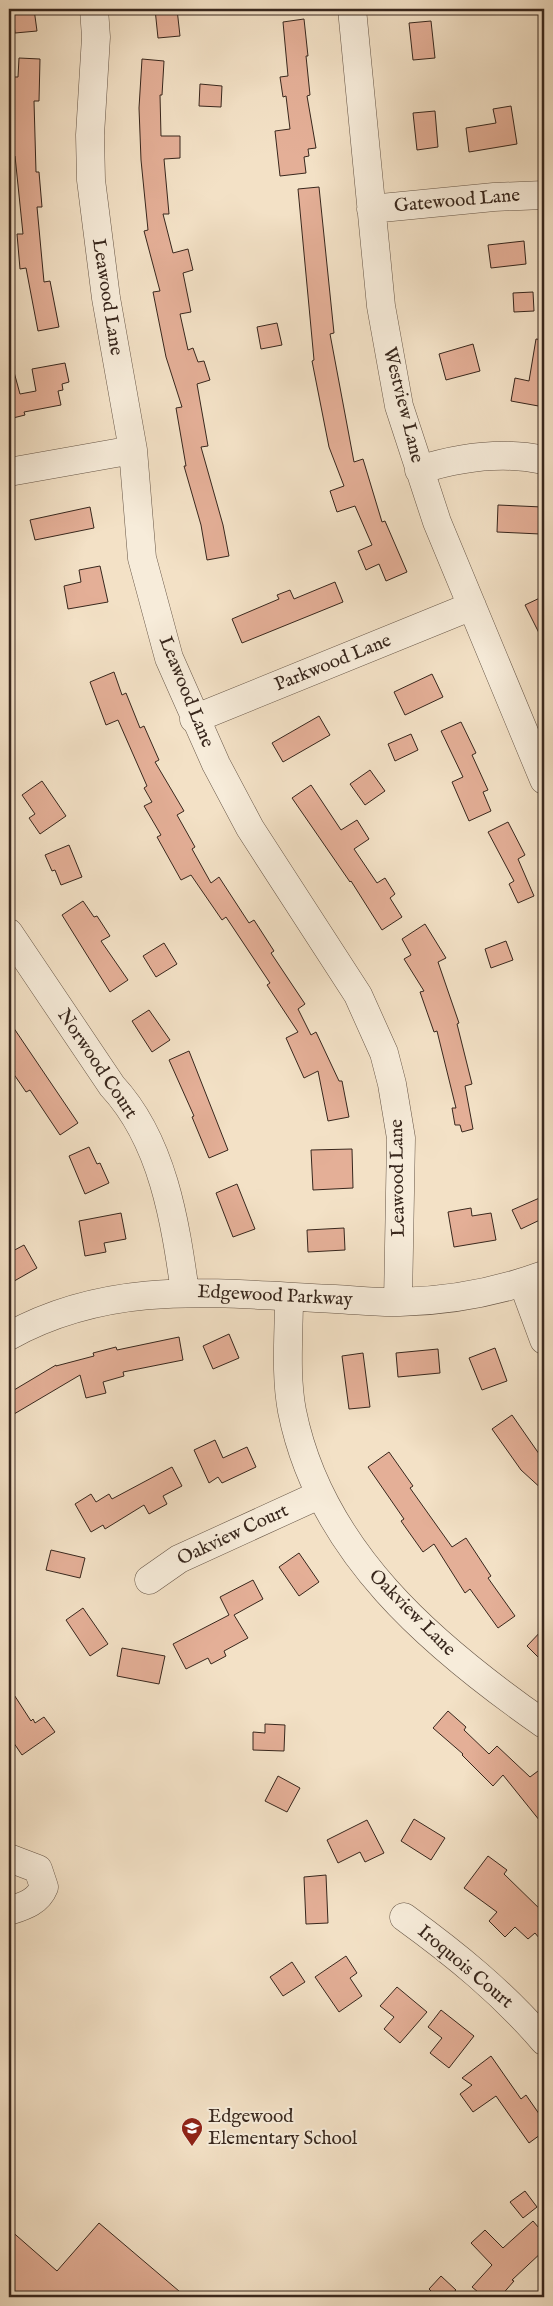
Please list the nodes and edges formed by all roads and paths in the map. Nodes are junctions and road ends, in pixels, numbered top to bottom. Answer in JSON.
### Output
{"nodes":[{"id":1,"x":94,"y":9,"type":"edge"},
{"id":2,"x":352,"y":9,"type":"edge"},
{"id":3,"x":544,"y":195,"type":"edge"},
{"id":4,"x":371,"y":208,"type":"junction"},
{"id":5,"x":133,"y":450,"type":"junction"},
{"id":6,"x":544,"y":460,"type":"edge"},
{"id":7,"x":419,"y":470,"type":"junction"},
{"id":8,"x":9,"y":472,"type":"edge"},
{"id":9,"x":472,"y":606,"type":"junction"},
{"id":10,"x":194,"y":719,"type":"junction"},
{"id":11,"x":544,"y":780,"type":"edge"},
{"id":12,"x":9,"y":932,"type":"edge"},
{"id":13,"x":534,"y":1279,"type":"edge"},
{"id":14,"x":185,"y":1292,"type":"junction"},
{"id":15,"x":289,"y":1297,"type":"junction"},
{"id":16,"x":398,"y":1302,"type":"junction"},
{"id":17,"x":9,"y":1336,"type":"edge"},
{"id":18,"x":544,"y":1340,"type":"edge"},
{"id":19,"x":319,"y":1495,"type":"junction"},
{"id":20,"x":149,"y":1580,"type":"dead end"},
{"id":21,"x":544,"y":1724,"type":"edge"},
{"id":22,"x":9,"y":1860,"type":"edge"},
{"id":23,"x":9,"y":1911,"type":"edge"},
{"id":24,"x":404,"y":1918,"type":"dead end"},
{"id":25,"x":544,"y":2041,"type":"edge"}],
"edges":[{"from":1,"to":5,"type":"street","name":"Leawood Lane"},
{"from":2,"to":4,"type":"street","name":"Westview Lane"},
{"from":3,"to":4,"type":"street","name":"Gatewood Lane"},
{"from":4,"to":7,"type":"street","name":"Westview Lane"},
{"from":5,"to":8,"type":"street"},
{"from":5,"to":10,"type":"street","name":"Leawood Lane"},
{"from":6,"to":7,"type":"street"},
{"from":7,"to":9,"type":"street","name":"Westview Lane"},
{"from":9,"to":10,"type":"street","name":"Parkwood Lane"},
{"from":9,"to":11,"type":"street","name":"Westview Lane"},
{"from":10,"to":16,"type":"street","name":"Leawood Lane"},
{"from":12,"to":14,"type":"street","name":"Norwood Court"},
{"from":13,"to":16,"type":"street","name":"Edgewood Parkway"},
{"from":13,"to":18,"type":"street"},
{"from":14,"to":15,"type":"street","name":"Edgewood Parkway"},
{"from":14,"to":17,"type":"street","name":"Edgewood Parkway"},
{"from":15,"to":16,"type":"street","name":"Edgewood Parkway"},
{"from":15,"to":19,"type":"street","name":"Oakview Lane"},
{"from":19,"to":20,"type":"street","name":"Oakview Court"},
{"from":19,"to":21,"type":"street","name":"Oakview Lane"},
{"from":22,"to":23,"type":"street"},
{"from":24,"to":25,"type":"street","name":"Iroquois Court"}]}
